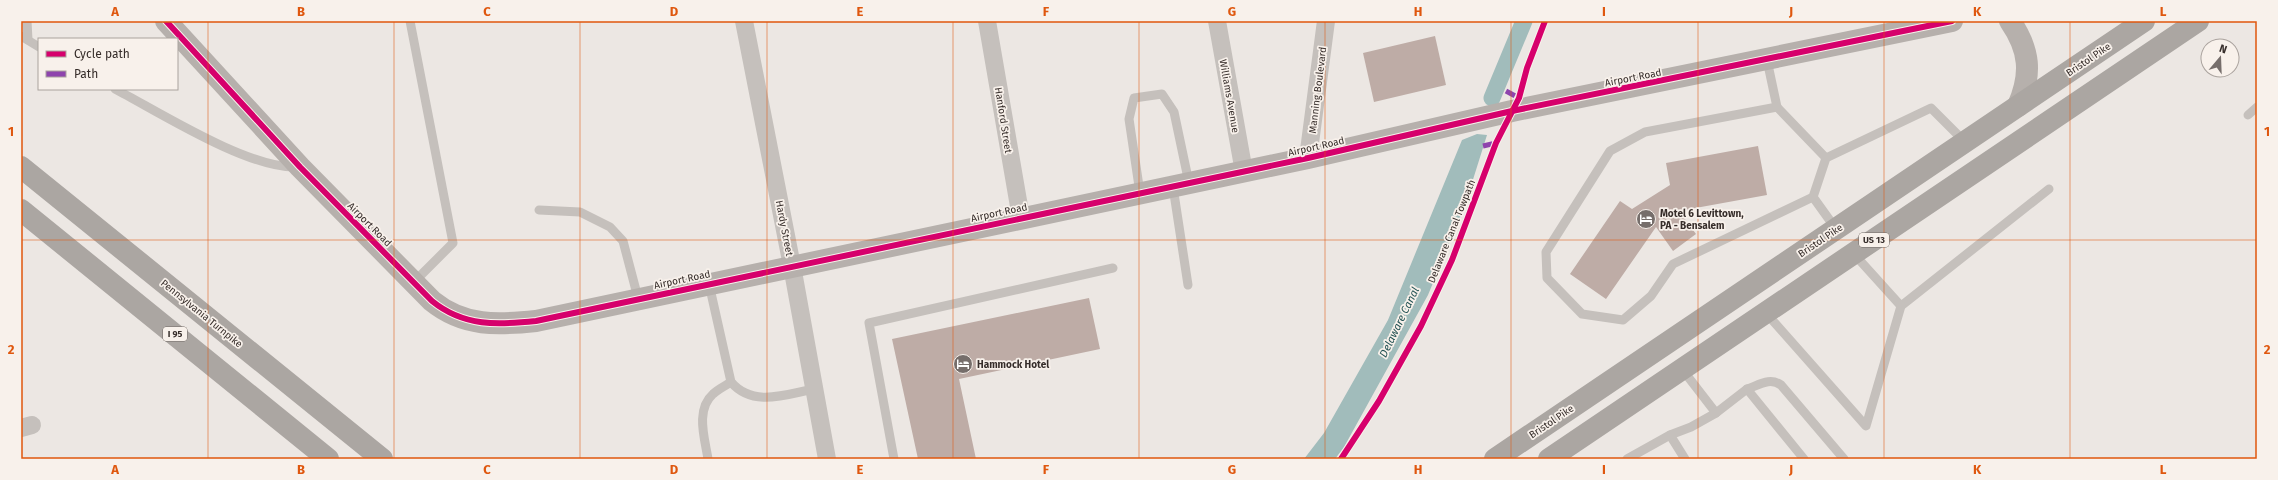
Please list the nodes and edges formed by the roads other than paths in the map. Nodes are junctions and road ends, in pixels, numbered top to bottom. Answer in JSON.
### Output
{"nodes":[{"id":1,"x":28,"y":21,"type":"edge"},
{"id":2,"x":166,"y":21,"type":"edge"},
{"id":3,"x":410,"y":21,"type":"edge"},
{"id":4,"x":744,"y":21,"type":"edge"},
{"id":5,"x":987,"y":21,"type":"edge"},
{"id":6,"x":1216,"y":21,"type":"edge"},
{"id":7,"x":1326,"y":21,"type":"edge"},
{"id":8,"x":1952,"y":21,"type":"edge"},
{"id":9,"x":2010,"y":21,"type":"edge"},
{"id":10,"x":2144,"y":21,"type":"edge"},
{"id":11,"x":2198,"y":21,"type":"edge"},
{"id":12,"x":24,"y":38,"type":"edge"},
{"id":13,"x":38,"y":46,"type":"edge"},
{"id":14,"x":1767,"y":60,"type":"junction"},
{"id":15,"x":117,"y":90,"type":"edge"},
{"id":16,"x":1777,"y":106,"type":"junction"},
{"id":17,"x":2018,"y":106,"type":"junction"},
{"id":18,"x":2257,"y":107,"type":"edge"},
{"id":19,"x":2248,"y":115,"type":"dead end"},
{"id":20,"x":1965,"y":142,"type":"junction"},
{"id":21,"x":1308,"y":158,"type":"junction"},
{"id":22,"x":1826,"y":158,"type":"junction"},
{"id":23,"x":21,"y":166,"type":"edge"},
{"id":24,"x":300,"y":167,"type":"junction"},
{"id":25,"x":1244,"y":172,"type":"junction"},
{"id":26,"x":1181,"y":185,"type":"junction"},
{"id":27,"x":2049,"y":189,"type":"dead end"},
{"id":28,"x":1140,"y":193,"type":"junction"},
{"id":29,"x":1813,"y":197,"type":"junction"},
{"id":30,"x":21,"y":210,"type":"edge"},
{"id":31,"x":538,"y":210,"type":"dead end"},
{"id":32,"x":1021,"y":218,"type":"junction"},
{"id":33,"x":1836,"y":229,"type":"junction"},
{"id":34,"x":1854,"y":254,"type":"junction"},
{"id":35,"x":792,"y":266,"type":"junction"},
{"id":36,"x":1113,"y":268,"type":"dead end"},
{"id":37,"x":414,"y":282,"type":"junction"},
{"id":38,"x":709,"y":283,"type":"junction"},
{"id":39,"x":1188,"y":285,"type":"dead end"},
{"id":40,"x":638,"y":298,"type":"junction"},
{"id":41,"x":1901,"y":306,"type":"junction"},
{"id":42,"x":1766,"y":313,"type":"junction"},
{"id":43,"x":1682,"y":369,"type":"junction"},
{"id":44,"x":731,"y":382,"type":"junction"},
{"id":45,"x":814,"y":389,"type":"junction"},
{"id":46,"x":1747,"y":390,"type":"junction"},
{"id":47,"x":1716,"y":413,"type":"junction"},
{"id":48,"x":1670,"y":435,"type":"junction"},
{"id":49,"x":328,"y":459,"type":"edge"},
{"id":50,"x":382,"y":459,"type":"edge"},
{"id":51,"x":708,"y":459,"type":"edge"},
{"id":52,"x":827,"y":459,"type":"edge"},
{"id":53,"x":894,"y":459,"type":"edge"},
{"id":54,"x":1495,"y":459,"type":"edge"},
{"id":55,"x":1550,"y":459,"type":"edge"},
{"id":56,"x":1628,"y":459,"type":"edge"},
{"id":57,"x":1685,"y":459,"type":"edge"},
{"id":58,"x":1804,"y":459,"type":"edge"},
{"id":59,"x":1844,"y":459,"type":"edge"}],
"edges":[{"from":1,"to":12,"type":"lane"},
{"from":2,"to":24,"type":"street","name":"Airport Road"},
{"from":3,"to":37,"type":"lane"},
{"from":4,"to":35,"type":"street","name":"Hardy Street"},
{"from":5,"to":32,"type":"street","name":"Hanford Street"},
{"from":6,"to":25,"type":"street","name":"Williams Avenue"},
{"from":7,"to":21,"type":"street","name":"Manning Boulevard"},
{"from":8,"to":14,"type":"street","name":"Airport Road"},
{"from":9,"to":17,"type":"street"},
{"from":10,"to":17,"type":"highway","name":"Bristol Pike"},
{"from":11,"to":34,"type":"highway","number":"US 13"},
{"from":12,"to":13,"type":"lane"},
{"from":14,"to":16,"type":"lane"},
{"from":14,"to":21,"type":"street","name":"Airport Road"},
{"from":15,"to":24,"type":"lane"},
{"from":16,"to":22,"type":"lane"},
{"from":16,"to":29,"type":"lane"},
{"from":17,"to":20,"type":"highway","name":"Bristol Pike"},
{"from":18,"to":19,"type":"lane"},
{"from":20,"to":22,"type":"lane"},
{"from":20,"to":33,"type":"highway","name":"Bristol Pike"},
{"from":21,"to":25,"type":"street","name":"Airport Road"},
{"from":22,"to":29,"type":"lane"},
{"from":23,"to":50,"type":"highway","name":"Pennsylvania Turnpike"},
{"from":24,"to":37,"type":"street","name":"Airport Road"},
{"from":25,"to":26,"type":"street","name":"Airport Road"},
{"from":26,"to":28,"type":"street","name":"Airport Road"},
{"from":26,"to":28,"type":"lane"},
{"from":26,"to":39,"type":"lane"},
{"from":27,"to":41,"type":"lane"},
{"from":28,"to":32,"type":"street","name":"Airport Road"},
{"from":29,"to":33,"type":"lane"},
{"from":30,"to":49,"type":"highway","number":"I 95"},
{"from":31,"to":40,"type":"lane"},
{"from":32,"to":35,"type":"street","name":"Airport Road"},
{"from":33,"to":54,"type":"highway","name":"Bristol Pike"},
{"from":34,"to":41,"type":"lane"},
{"from":34,"to":42,"type":"highway","number":"US 13"},
{"from":35,"to":38,"type":"street","name":"Airport Road"},
{"from":35,"to":45,"type":"street","name":"Hardy Street"},
{"from":36,"to":53,"type":"lane"},
{"from":37,"to":40,"type":"street","name":"Airport Road"},
{"from":38,"to":40,"type":"street","name":"Airport Road"},
{"from":38,"to":44,"type":"lane"},
{"from":41,"to":42,"type":"lane"},
{"from":42,"to":43,"type":"highway","number":"US 13"},
{"from":43,"to":47,"type":"lane"},
{"from":43,"to":55,"type":"highway","number":"US 13"},
{"from":44,"to":45,"type":"lane"},
{"from":44,"to":51,"type":"lane"},
{"from":45,"to":52,"type":"street","name":"Hardy Street"},
{"from":46,"to":47,"type":"lane"},
{"from":46,"to":58,"type":"lane"},
{"from":46,"to":59,"type":"lane"},
{"from":47,"to":48,"type":"lane"},
{"from":48,"to":56,"type":"lane"},
{"from":48,"to":57,"type":"lane"}]}
